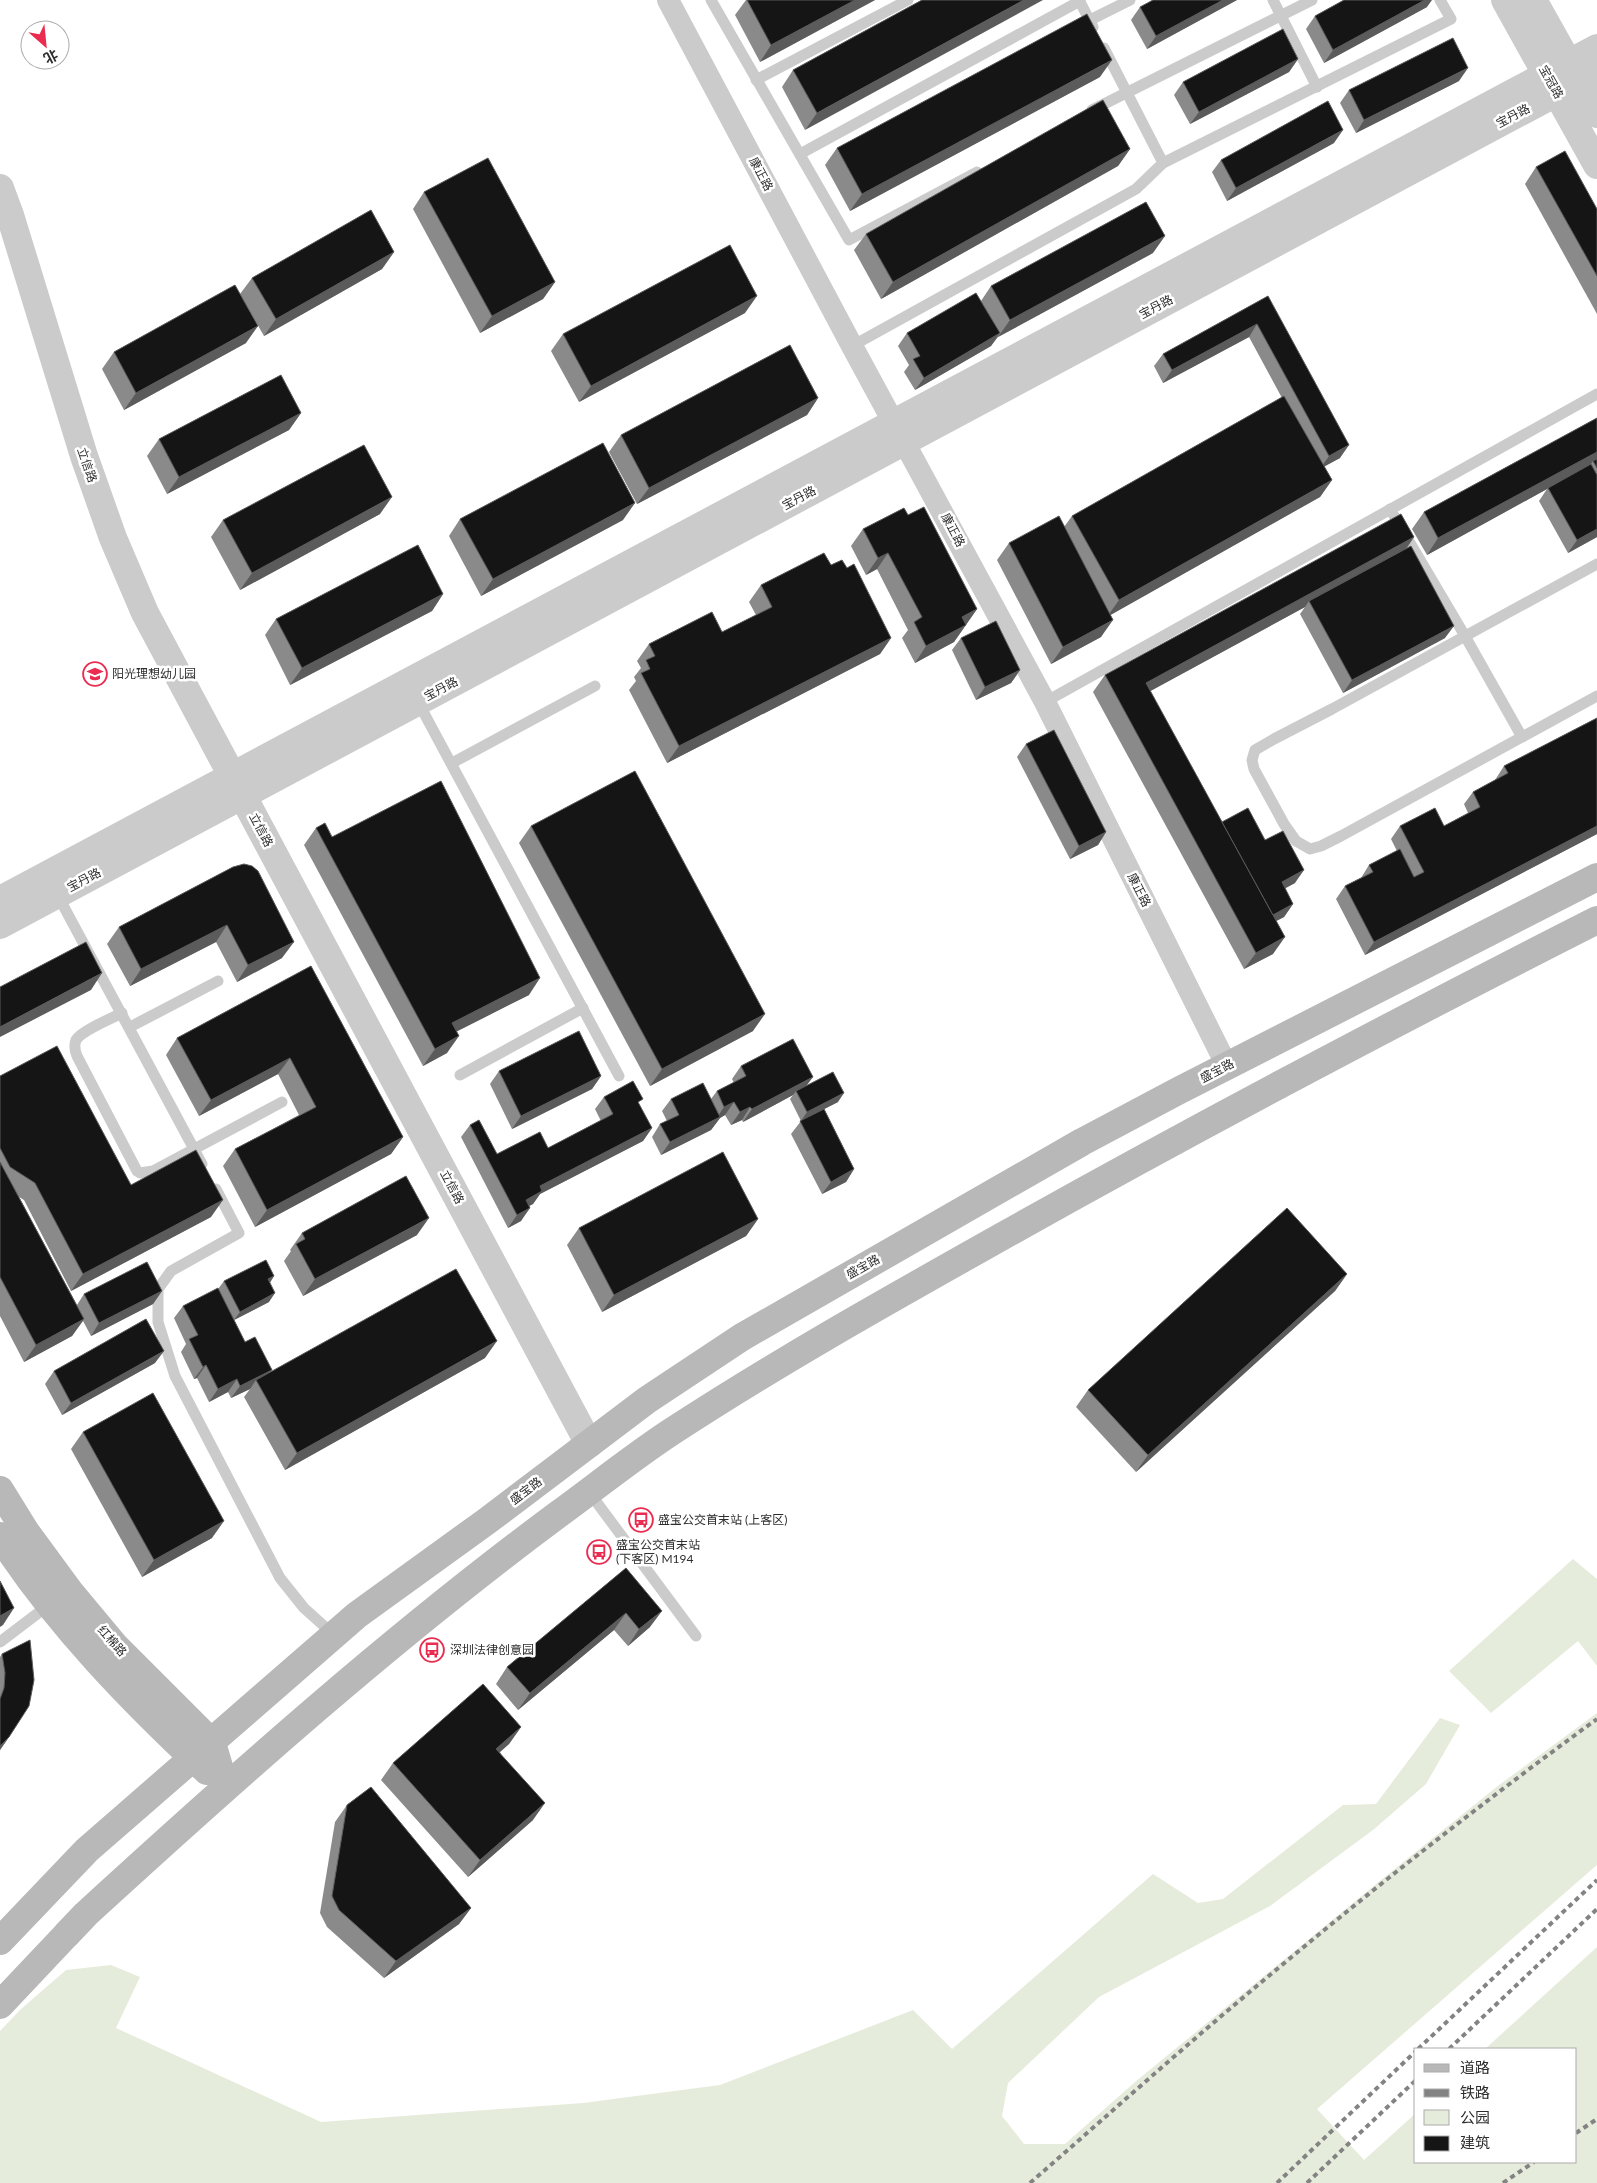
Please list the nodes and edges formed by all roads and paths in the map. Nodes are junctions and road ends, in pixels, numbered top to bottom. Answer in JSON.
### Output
{"nodes":[{"id":1,"x":668,"y":0,"type":"edge"},
{"id":2,"x":908,"y":0,"type":"edge"},
{"id":3,"x":1130,"y":0,"type":"edge"},
{"id":4,"x":1273,"y":0,"type":"edge"},
{"id":5,"x":1312,"y":0,"type":"edge"},
{"id":6,"x":1440,"y":0,"type":"edge"},
{"id":7,"x":1504,"y":0,"type":"edge"},
{"id":8,"x":1533,"y":0,"type":"edge"},
{"id":9,"x":715,"y":1,"type":"edge"},
{"id":10,"x":1080,"y":1,"type":"edge"},
{"id":11,"x":1281,"y":16,"type":"junction"},
{"id":12,"x":1090,"y":20,"type":"junction"},
{"id":13,"x":1597,"y":48,"type":"edge"},
{"id":14,"x":1570,"y":76,"type":"edge"},
{"id":15,"x":756,"y":80,"type":"junction"},
{"id":16,"x":1317,"y":87,"type":"junction"},
{"id":17,"x":1126,"y":92,"type":"junction"},
{"id":18,"x":1597,"y":114,"type":"edge"},
{"id":19,"x":1083,"y":115,"type":"edge"},
{"id":20,"x":800,"y":154,"type":"junction"},
{"id":21,"x":1163,"y":163,"type":"junction"},
{"id":22,"x":1597,"y":165,"type":"edge"},
{"id":23,"x":988,"y":166,"type":"edge"},
{"id":24,"x":0,"y":188,"type":"edge"},
{"id":25,"x":852,"y":346,"type":"junction"},
{"id":26,"x":1597,"y":394,"type":"edge"},
{"id":27,"x":899,"y":432,"type":"junction"},
{"id":28,"x":1390,"y":509,"type":"junction"},
{"id":29,"x":1597,"y":564,"type":"edge"},
{"id":30,"x":1465,"y":636,"type":"junction"},
{"id":31,"x":595,"y":686,"type":"dead end"},
{"id":32,"x":1597,"y":696,"type":"edge"},
{"id":33,"x":418,"y":702,"type":"junction"},
{"id":34,"x":1045,"y":702,"type":"junction"},
{"id":35,"x":1522,"y":737,"type":"junction"},
{"id":36,"x":452,"y":763,"type":"junction"},
{"id":37,"x":238,"y":786,"type":"junction"},
{"id":38,"x":1597,"y":877,"type":"edge"},
{"id":39,"x":52,"y":885,"type":"junction"},
{"id":40,"x":0,"y":900,"type":"edge"},
{"id":41,"x":1597,"y":920,"type":"edge"},
{"id":42,"x":0,"y":925,"type":"edge"},
{"id":43,"x":218,"y":981,"type":"dead end"},
{"id":44,"x":583,"y":1008,"type":"junction"},
{"id":45,"x":122,"y":1013,"type":"junction"},
{"id":46,"x":130,"y":1027,"type":"junction"},
{"id":47,"x":1227,"y":1066,"type":"junction"},
{"id":48,"x":460,"y":1075,"type":"dead end"},
{"id":49,"x":618,"y":1076,"type":"dead end"},
{"id":50,"x":282,"y":1102,"type":"dead end"},
{"id":51,"x":195,"y":1149,"type":"junction"},
{"id":52,"x":589,"y":1444,"type":"junction"},
{"id":53,"x":0,"y":1490,"type":"edge"},
{"id":54,"x":589,"y":1492,"type":"junction"},
{"id":55,"x":0,"y":1536,"type":"edge"},
{"id":56,"x":50,"y":1604,"type":"junction"},
{"id":57,"x":334,"y":1636,"type":"junction"},
{"id":58,"x":696,"y":1636,"type":"dead end"},
{"id":59,"x":0,"y":1642,"type":"edge"},
{"id":60,"x":203,"y":1751,"type":"junction"},
{"id":61,"x":225,"y":1787,"type":"junction"},
{"id":62,"x":0,"y":1941,"type":"edge"},
{"id":63,"x":0,"y":2005,"type":"edge"}],
"edges":[{"from":1,"to":25,"type":"street","name":"康正路"},
{"from":2,"to":15,"type":"lane"},
{"from":3,"to":12,"type":"lane"},
{"from":4,"to":11,"type":"lane"},
{"from":5,"to":11,"type":"lane"},
{"from":6,"to":16,"type":"lane"},
{"from":7,"to":14,"type":"street","name":"宝冠路"},
{"from":8,"to":14,"type":"street","name":"宝冠路"},
{"from":9,"to":15,"type":"lane"},
{"from":10,"to":12,"type":"lane"},
{"from":10,"to":20,"type":"lane"},
{"from":11,"to":16,"type":"lane"},
{"from":11,"to":17,"type":"lane"},
{"from":12,"to":17,"type":"lane"},
{"from":13,"to":14,"type":"street","name":"宝丹路"},
{"from":14,"to":18,"type":"street","name":"宝冠路"},
{"from":14,"to":22,"type":"street","name":"宝冠路"},
{"from":14,"to":27,"type":"street","name":"宝丹路"},
{"from":15,"to":20,"type":"lane"},
{"from":16,"to":21,"type":"lane"},
{"from":17,"to":19,"type":"lane"},
{"from":17,"to":21,"type":"lane"},
{"from":20,"to":23,"type":"lane"},
{"from":21,"to":25,"type":"lane"},
{"from":24,"to":37,"type":"street","name":"立信路"},
{"from":25,"to":27,"type":"street","name":"康正路"},
{"from":26,"to":28,"type":"lane"},
{"from":27,"to":33,"type":"street","name":"宝丹路"},
{"from":27,"to":34,"type":"street","name":"康正路"},
{"from":27,"to":37,"type":"street","name":"宝丹路"},
{"from":28,"to":30,"type":"lane"},
{"from":28,"to":34,"type":"lane"},
{"from":29,"to":30,"type":"lane"},
{"from":30,"to":35,"type":"lane"},
{"from":30,"to":35,"type":"lane"},
{"from":31,"to":36,"type":"lane"},
{"from":32,"to":35,"type":"lane"},
{"from":33,"to":36,"type":"lane"},
{"from":33,"to":37,"type":"street","name":"宝丹路"},
{"from":34,"to":47,"type":"street","name":"康正路"},
{"from":36,"to":44,"type":"lane"},
{"from":37,"to":39,"type":"street","name":"宝丹路"},
{"from":37,"to":52,"type":"street","name":"立信路"},
{"from":38,"to":47,"type":"main road","name":"盛宝路"},
{"from":39,"to":40,"type":"street","name":"宝丹路"},
{"from":39,"to":42,"type":"street","name":"宝丹路"},
{"from":39,"to":45,"type":"lane"},
{"from":41,"to":54,"type":"main road"},
{"from":43,"to":46,"type":"lane"},
{"from":44,"to":48,"type":"lane"},
{"from":44,"to":49,"type":"lane"},
{"from":45,"to":46,"type":"lane"},
{"from":45,"to":51,"type":"lane"},
{"from":46,"to":51,"type":"lane"},
{"from":47,"to":52,"type":"main road","name":"盛宝路"},
{"from":50,"to":51,"type":"lane"},
{"from":51,"to":57,"type":"lane"},
{"from":52,"to":57,"type":"main road","name":"盛宝路"},
{"from":53,"to":60,"type":"main road","name":"红棉路"},
{"from":54,"to":58,"type":"lane"},
{"from":54,"to":61,"type":"main road"},
{"from":55,"to":56,"type":"main road","name":"红棉路"},
{"from":56,"to":59,"type":"lane"},
{"from":56,"to":60,"type":"main road","name":"红棉路"},
{"from":57,"to":60,"type":"main road","name":"盛宝路"},
{"from":60,"to":61,"type":"main road","name":"红棉路"},
{"from":60,"to":62,"type":"main road"},
{"from":61,"to":63,"type":"main road","bridge":true}]}
